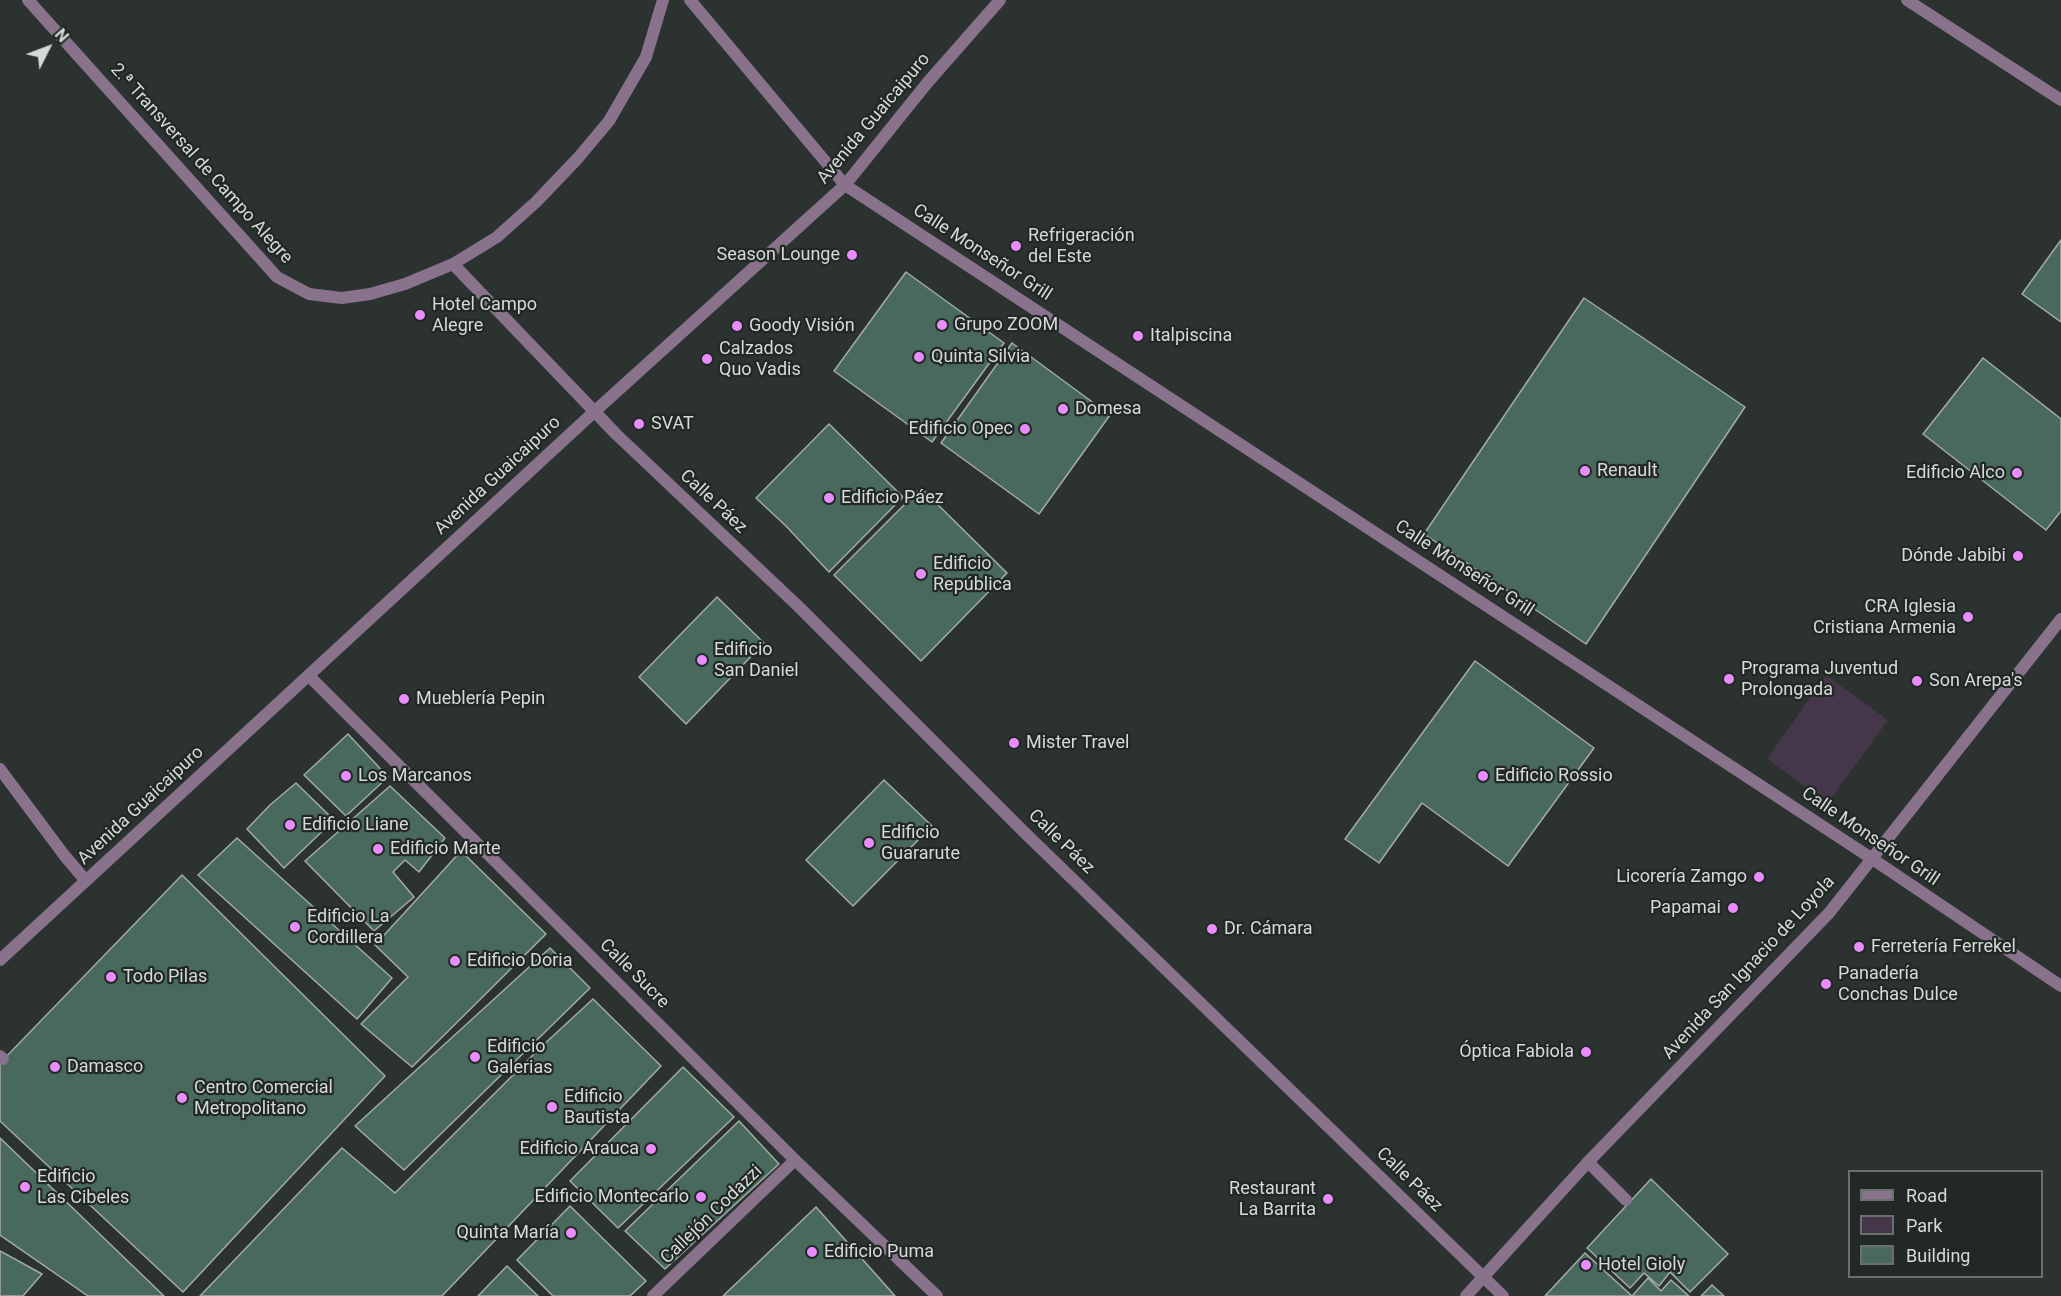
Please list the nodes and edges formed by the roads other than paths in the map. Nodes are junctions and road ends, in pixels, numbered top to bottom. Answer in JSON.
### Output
{"nodes":[{"id":1,"x":28,"y":0,"type":"edge"},
{"id":2,"x":663,"y":0,"type":"edge"},
{"id":3,"x":690,"y":0,"type":"edge"},
{"id":4,"x":1000,"y":0,"type":"edge"},
{"id":5,"x":1907,"y":0,"type":"edge"},
{"id":6,"x":2061,"y":100,"type":"edge"},
{"id":7,"x":845,"y":184,"type":"junction"},
{"id":8,"x":453,"y":264,"type":"junction"},
{"id":9,"x":594,"y":412,"type":"junction"},
{"id":10,"x":2061,"y":619,"type":"edge"},
{"id":11,"x":309,"y":676,"type":"junction"},
{"id":12,"x":0,"y":769,"type":"edge"},
{"id":13,"x":1871,"y":858,"type":"junction"},
{"id":14,"x":86,"y":880,"type":"junction"},
{"id":15,"x":0,"y":960,"type":"edge"},
{"id":16,"x":2061,"y":986,"type":"edge"},
{"id":17,"x":795,"y":1160,"type":"junction"},
{"id":18,"x":1588,"y":1162,"type":"junction"},
{"id":19,"x":1626,"y":1200,"type":"dead end"},
{"id":20,"x":1483,"y":1277,"type":"junction"},
{"id":21,"x":653,"y":1296,"type":"edge"},
{"id":22,"x":937,"y":1296,"type":"edge"},
{"id":23,"x":1466,"y":1296,"type":"edge"},
{"id":24,"x":1503,"y":1296,"type":"edge"}],
"edges":[{"from":1,"to":8,"type":"street","name":"2.ª Transversal de Campo Alegre"},
{"from":2,"to":8,"type":"street","name":"2.ª Transversal de Campo Alegre"},
{"from":3,"to":7,"type":"street","name":"Calle Monseñor Grill"},
{"from":4,"to":7,"type":"street","name":"Avenida Guaicaipuro"},
{"from":5,"to":6,"type":"street"},
{"from":7,"to":9,"type":"street","name":"Avenida Guaicaipuro"},
{"from":7,"to":13,"type":"street","name":"Calle Monseñor Grill"},
{"from":8,"to":9,"type":"street"},
{"from":9,"to":11,"type":"street","name":"Avenida Guaicaipuro"},
{"from":9,"to":20,"type":"street","name":"Calle Páez"},
{"from":10,"to":13,"type":"street","name":"Avenida San Ignacio de Loyola"},
{"from":11,"to":14,"type":"street","name":"Avenida Guaicaipuro"},
{"from":11,"to":17,"type":"street","name":"Calle Sucre"},
{"from":12,"to":14,"type":"street"},
{"from":13,"to":16,"type":"street","name":"Calle Monseñor Grill"},
{"from":13,"to":18,"type":"street","name":"Avenida San Ignacio de Loyola"},
{"from":14,"to":15,"type":"street","name":"Avenida Guaicaipuro"},
{"from":17,"to":21,"type":"street","name":"Callejón Codazzi"},
{"from":17,"to":22,"type":"street","name":"Calle Sucre"},
{"from":18,"to":19,"type":"street"},
{"from":18,"to":20,"type":"street","name":"Avenida San Ignacio de Loyola"},
{"from":20,"to":23,"type":"street","name":"Avenida San Ignacio de Loyola"},
{"from":20,"to":24,"type":"street","name":"Calle Páez"}]}
